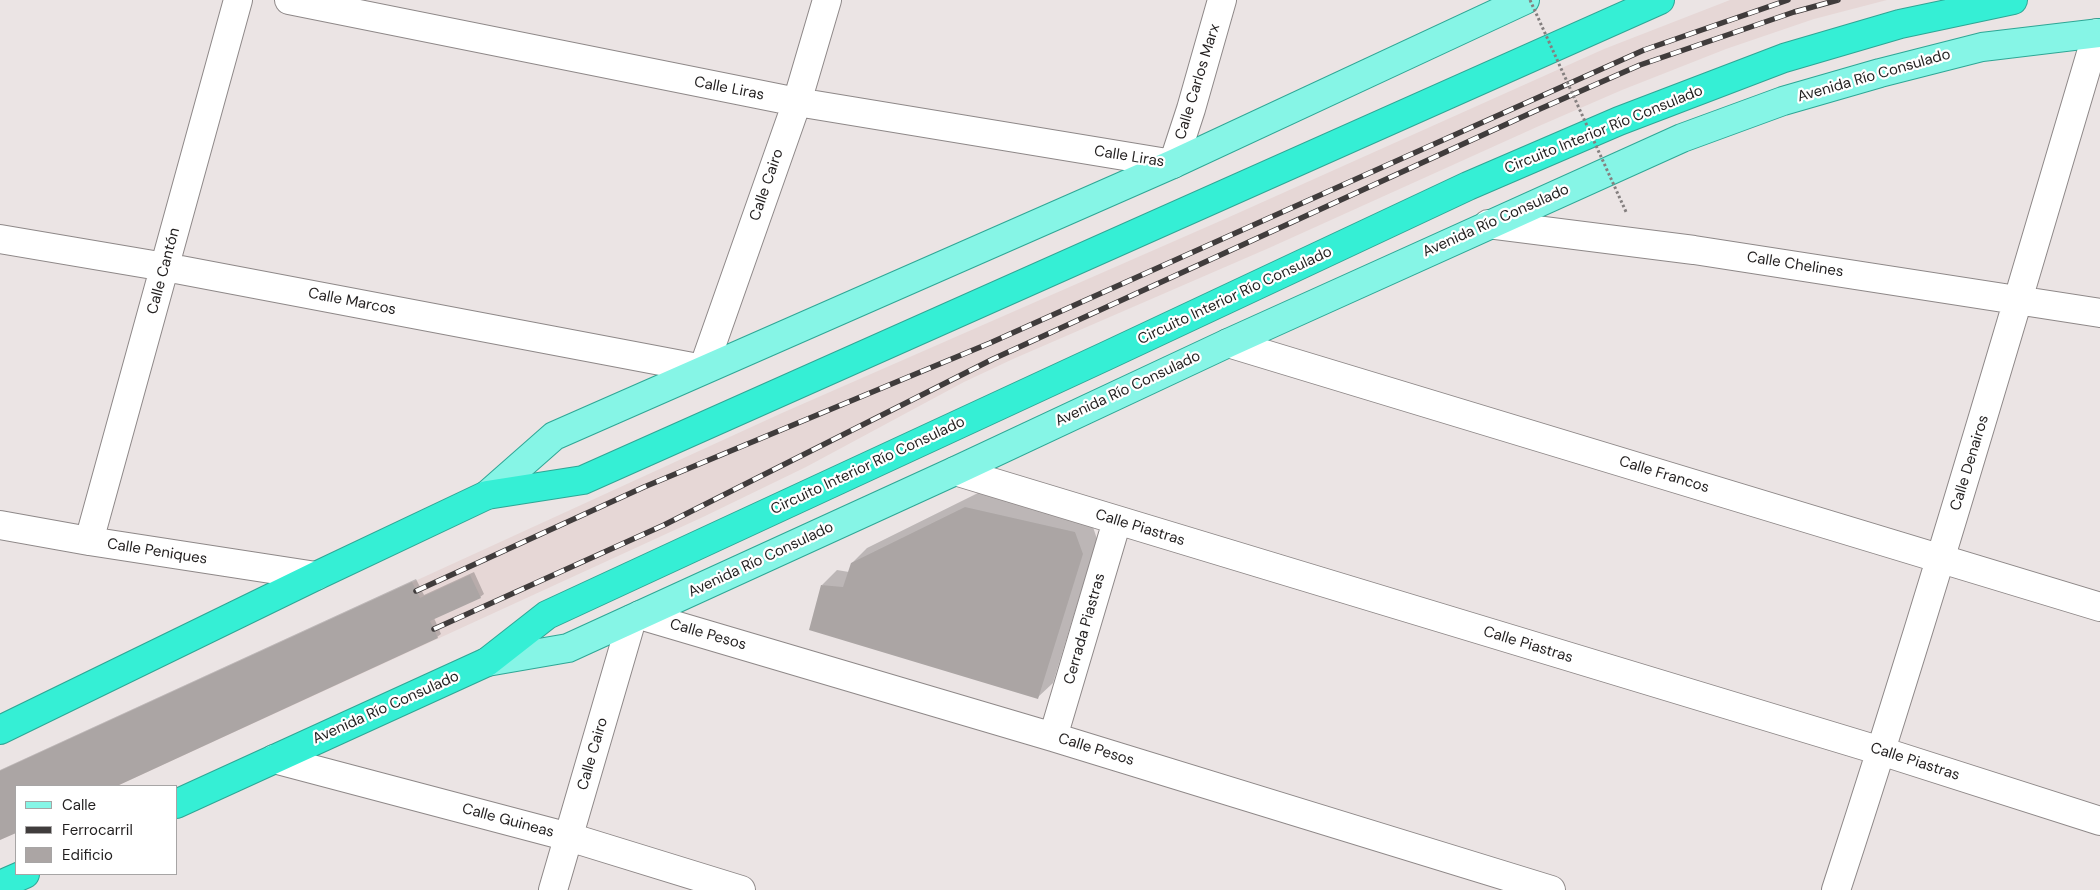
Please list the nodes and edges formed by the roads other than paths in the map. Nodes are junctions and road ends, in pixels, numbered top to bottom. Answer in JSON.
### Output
{"nodes":[{"id":1,"x":238,"y":0,"type":"edge"},
{"id":2,"x":289,"y":0,"type":"edge"},
{"id":3,"x":827,"y":0,"type":"edge"},
{"id":4,"x":1222,"y":0,"type":"edge"},
{"id":5,"x":1525,"y":0,"type":"edge"},
{"id":6,"x":1660,"y":0,"type":"edge"},
{"id":7,"x":2013,"y":0,"type":"edge"},
{"id":8,"x":2099,"y":33,"type":"edge"},
{"id":9,"x":796,"y":102,"type":"junction"},
{"id":10,"x":1173,"y":164,"type":"junction"},
{"id":11,"x":1488,"y":224,"type":"junction"},
{"id":12,"x":0,"y":238,"type":"edge"},
{"id":13,"x":165,"y":267,"type":"junction"},
{"id":14,"x":2018,"y":299,"type":"junction"},
{"id":15,"x":2100,"y":313,"type":"edge"},
{"id":16,"x":1228,"y":343,"type":"junction"},
{"id":17,"x":703,"y":369,"type":"junction"},
{"id":18,"x":955,"y":471,"type":"junction"},
{"id":19,"x":487,"y":495,"type":"junction"},
{"id":20,"x":1117,"y":521,"type":"junction"},
{"id":21,"x":0,"y":525,"type":"edge"},
{"id":22,"x":89,"y":542,"type":"junction"},
{"id":23,"x":1941,"y":558,"type":"junction"},
{"id":24,"x":316,"y":576,"type":"junction"},
{"id":25,"x":2100,"y":607,"type":"edge"},
{"id":26,"x":636,"y":617,"type":"junction"},
{"id":27,"x":487,"y":662,"type":"junction"},
{"id":28,"x":0,"y":730,"type":"edge"},
{"id":29,"x":1054,"y":737,"type":"junction"},
{"id":30,"x":1882,"y":751,"type":"junction"},
{"id":31,"x":274,"y":759,"type":"junction"},
{"id":32,"x":178,"y":803,"type":"edge"},
{"id":33,"x":2100,"y":821,"type":"edge"},
{"id":34,"x":569,"y":837,"type":"junction"},
{"id":35,"x":23,"y":875,"type":"edge"},
{"id":36,"x":0,"y":885,"type":"edge"},
{"id":37,"x":553,"y":890,"type":"edge"},
{"id":38,"x":740,"y":890,"type":"edge"},
{"id":39,"x":1551,"y":890,"type":"edge"},
{"id":40,"x":1836,"y":890,"type":"edge"}],
"edges":[{"from":1,"to":13,"type":"street","name":"Calle Cantón"},
{"from":2,"to":9,"type":"street","name":"Calle Liras"},
{"from":3,"to":9,"type":"street","name":"Calle Cairo"},
{"from":4,"to":10,"type":"street","name":"Calle Carlos Marx"},
{"from":5,"to":10,"type":"main road"},
{"from":6,"to":19,"type":"highway"},
{"from":7,"to":27,"type":"highway","name":"Circuito Interior Río Consulado"},
{"from":8,"to":11,"type":"main road","name":"Avenida Río Consulado"},
{"from":8,"to":14,"type":"street","name":"Calle Denairos"},
{"from":9,"to":10,"type":"street","name":"Calle Liras"},
{"from":9,"to":17,"type":"street","name":"Calle Cairo"},
{"from":10,"to":17,"type":"main road"},
{"from":11,"to":14,"type":"street","name":"Calle Chelines"},
{"from":11,"to":16,"type":"main road","name":"Avenida Río Consulado"},
{"from":12,"to":13,"type":"street","name":"Calle Marcos"},
{"from":13,"to":17,"type":"street","name":"Calle Marcos"},
{"from":13,"to":22,"type":"street","name":"Calle Cantón"},
{"from":14,"to":15,"type":"street","name":"Calle Chelines"},
{"from":14,"to":23,"type":"street","name":"Calle Denairos"},
{"from":16,"to":18,"type":"main road","name":"Avenida Río Consulado"},
{"from":16,"to":23,"type":"street","name":"Calle Francos"},
{"from":17,"to":19,"type":"main road"},
{"from":18,"to":20,"type":"street","name":"Calle Piastras"},
{"from":18,"to":26,"type":"main road","name":"Avenida Río Consulado"},
{"from":19,"to":24,"type":"highway"},
{"from":20,"to":29,"type":"street","name":"Cerrada Piastras"},
{"from":20,"to":30,"type":"street","name":"Calle Piastras"},
{"from":21,"to":22,"type":"street","name":"Calle Peniques"},
{"from":22,"to":24,"type":"street","name":"Calle Peniques"},
{"from":23,"to":25,"type":"street","name":"Calle Francos"},
{"from":23,"to":30,"type":"street","name":"Calle Denairos"},
{"from":24,"to":28,"type":"highway"},
{"from":26,"to":27,"type":"main road","name":"Avenida Río Consulado"},
{"from":26,"to":29,"type":"street","name":"Calle Pesos"},
{"from":26,"to":34,"type":"street","name":"Calle Cairo"},
{"from":27,"to":31,"type":"highway","name":"Avenida Río Consulado"},
{"from":29,"to":39,"type":"street","name":"Calle Pesos"},
{"from":30,"to":33,"type":"street","name":"Calle Piastras"},
{"from":30,"to":40,"type":"street","name":"Calle Denairos"},
{"from":31,"to":32,"type":"highway","name":"Avenida Río Consulado"},
{"from":31,"to":34,"type":"street","name":"Calle Guineas"},
{"from":34,"to":37,"type":"street","name":"Calle Cairo"},
{"from":34,"to":38,"type":"street","name":"Calle Guineas"},
{"from":35,"to":36,"type":"highway"}]}
